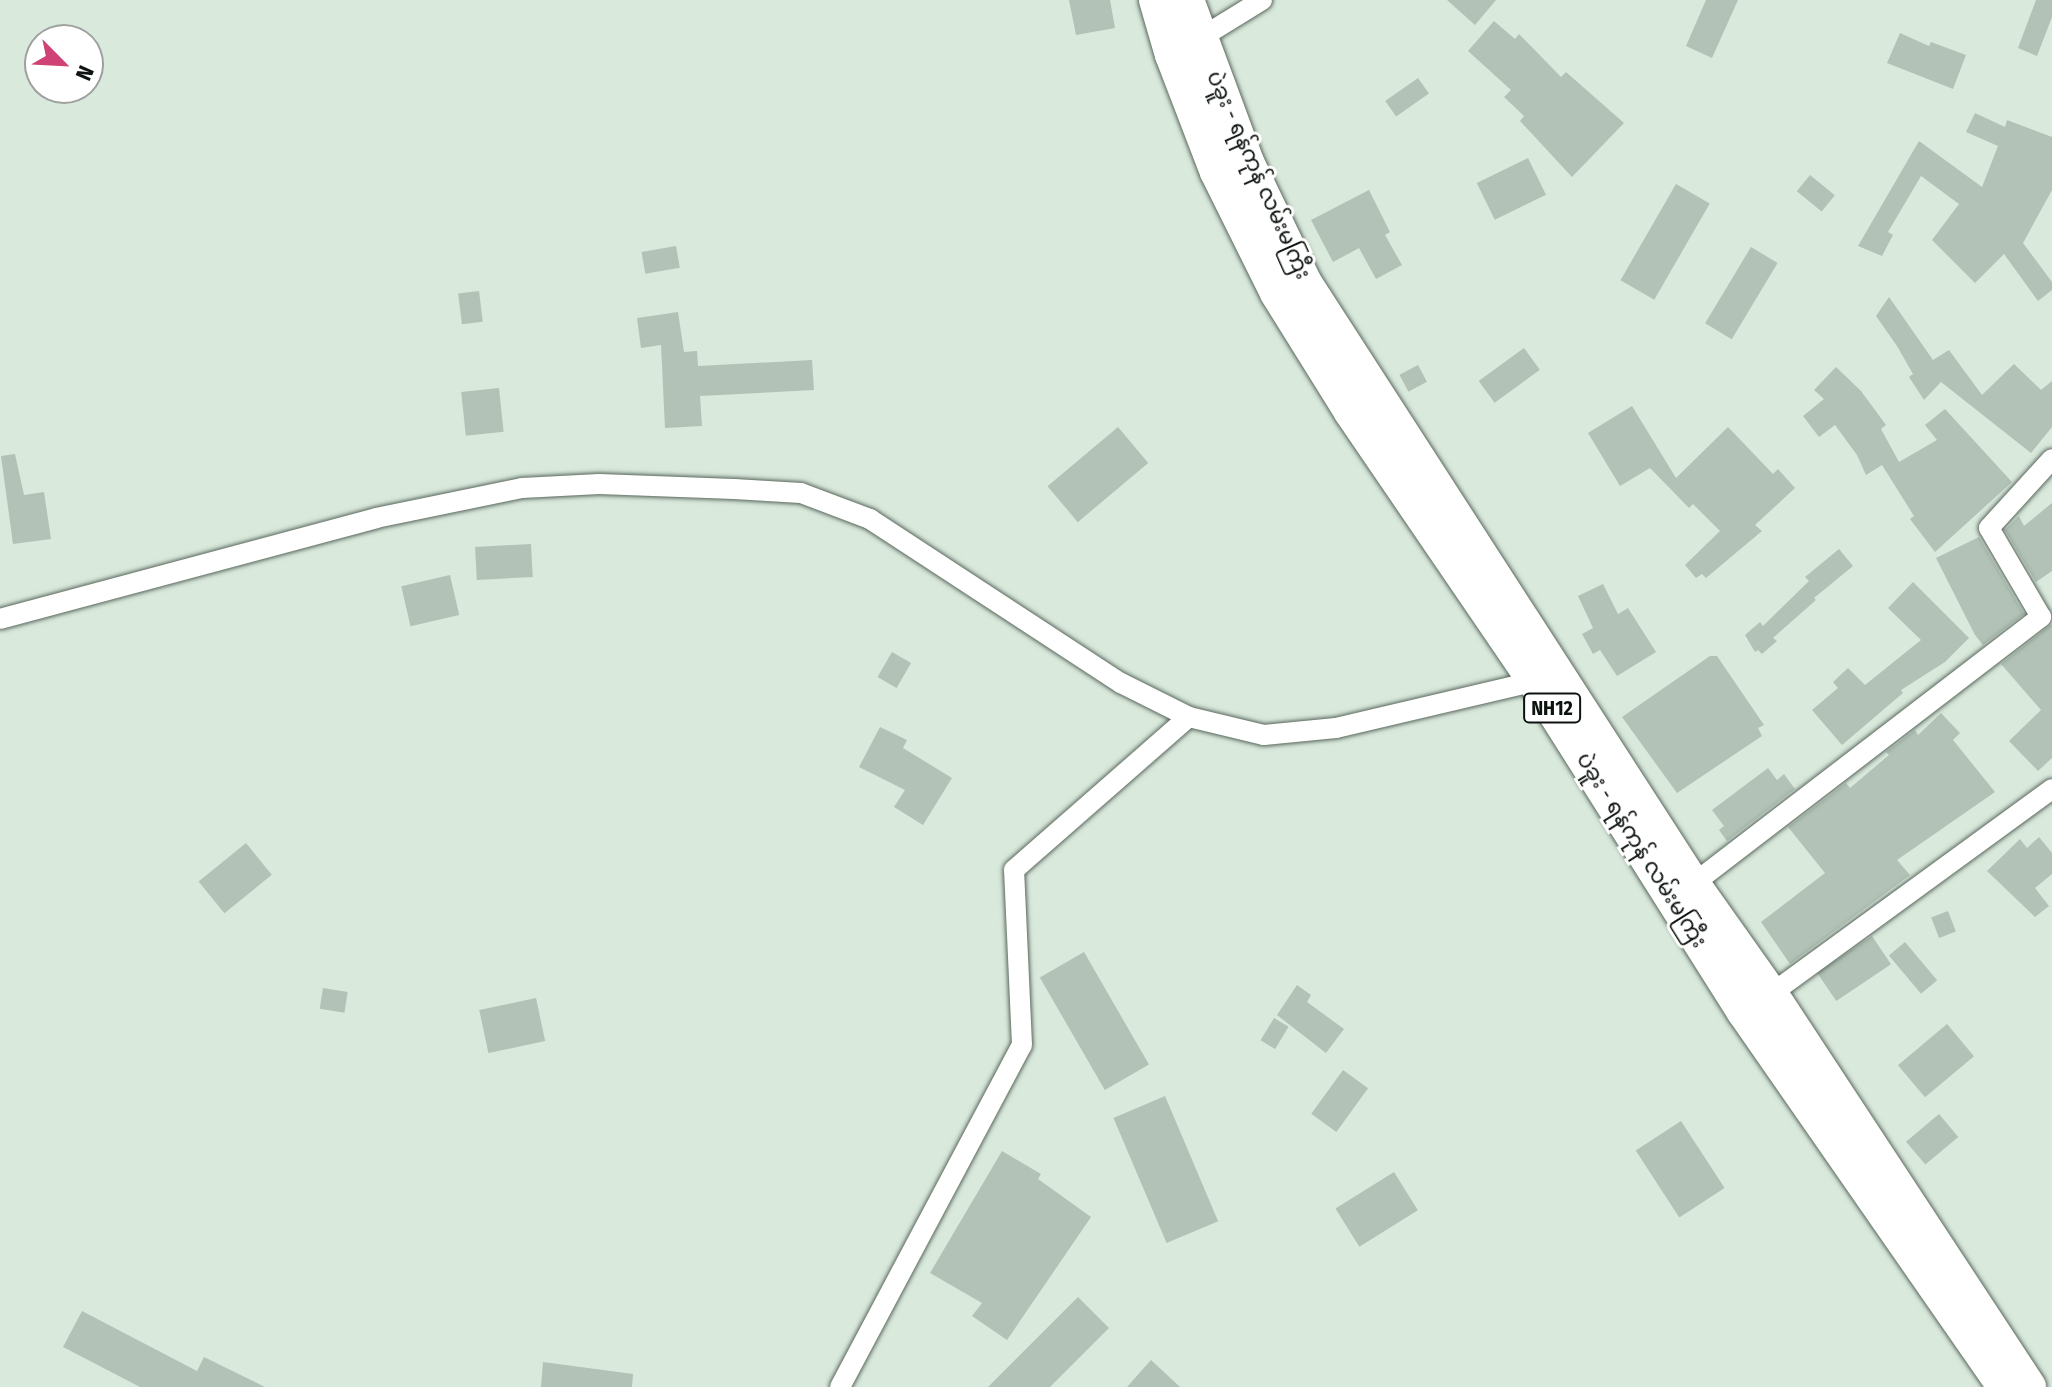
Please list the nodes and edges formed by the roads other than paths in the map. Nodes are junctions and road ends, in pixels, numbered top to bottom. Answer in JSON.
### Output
{"nodes":[{"id":1,"x":1156,"y":0,"type":"edge"},
{"id":2,"x":1187,"y":0,"type":"edge"},
{"id":3,"x":1262,"y":0,"type":"edge"},
{"id":4,"x":1186,"y":47,"type":"junction"},
{"id":5,"x":2052,"y":459,"type":"edge"},
{"id":6,"x":0,"y":619,"type":"edge"},
{"id":7,"x":1546,"y":676,"type":"junction"},
{"id":8,"x":1189,"y":717,"type":"junction"},
{"id":9,"x":2052,"y":789,"type":"edge"},
{"id":10,"x":1693,"y":884,"type":"junction"},
{"id":11,"x":1757,"y":1003,"type":"junction"},
{"id":12,"x":840,"y":1387,"type":"edge"},
{"id":13,"x":2005,"y":1387,"type":"edge"},
{"id":14,"x":2029,"y":1387,"type":"edge"}],
"edges":[{"from":1,"to":4,"type":"highway","name":"ပဲခူး - ရန်ကုန် လမ်းမကြီး","number":"NH12"},
{"from":2,"to":4,"type":"highway","name":"ပဲခူး - ရန်ကုန် လမ်းမကြီး","number":"NH12"},
{"from":3,"to":4,"type":"street"},
{"from":4,"to":7,"type":"highway","name":"ပဲခူး - ရန်ကုန် လမ်းမကြီး","number":"NH12"},
{"from":5,"to":10,"type":"street"},
{"from":6,"to":8,"type":"street"},
{"from":7,"to":8,"type":"street"},
{"from":7,"to":10,"type":"highway","name":"ပဲခူး - ရန်ကုန် လမ်းမကြီး","number":"NH12"},
{"from":7,"to":11,"type":"highway","name":"ပဲခူး - ရန်ကုန် လမ်းမကြီး","number":"NH12"},
{"from":8,"to":12,"type":"street"},
{"from":9,"to":11,"type":"street"},
{"from":10,"to":11,"type":"highway","name":"ပဲခူး - ရန်ကုန် လမ်းမကြီး","number":"NH12"},
{"from":11,"to":13,"type":"highway","name":"ပဲခူး - ရန်ကုန် လမ်းမကြီး","number":"NH12"},
{"from":11,"to":14,"type":"highway","name":"ပဲခူး - ရန်ကုန် လမ်းမကြီး","number":"NH12"}]}
